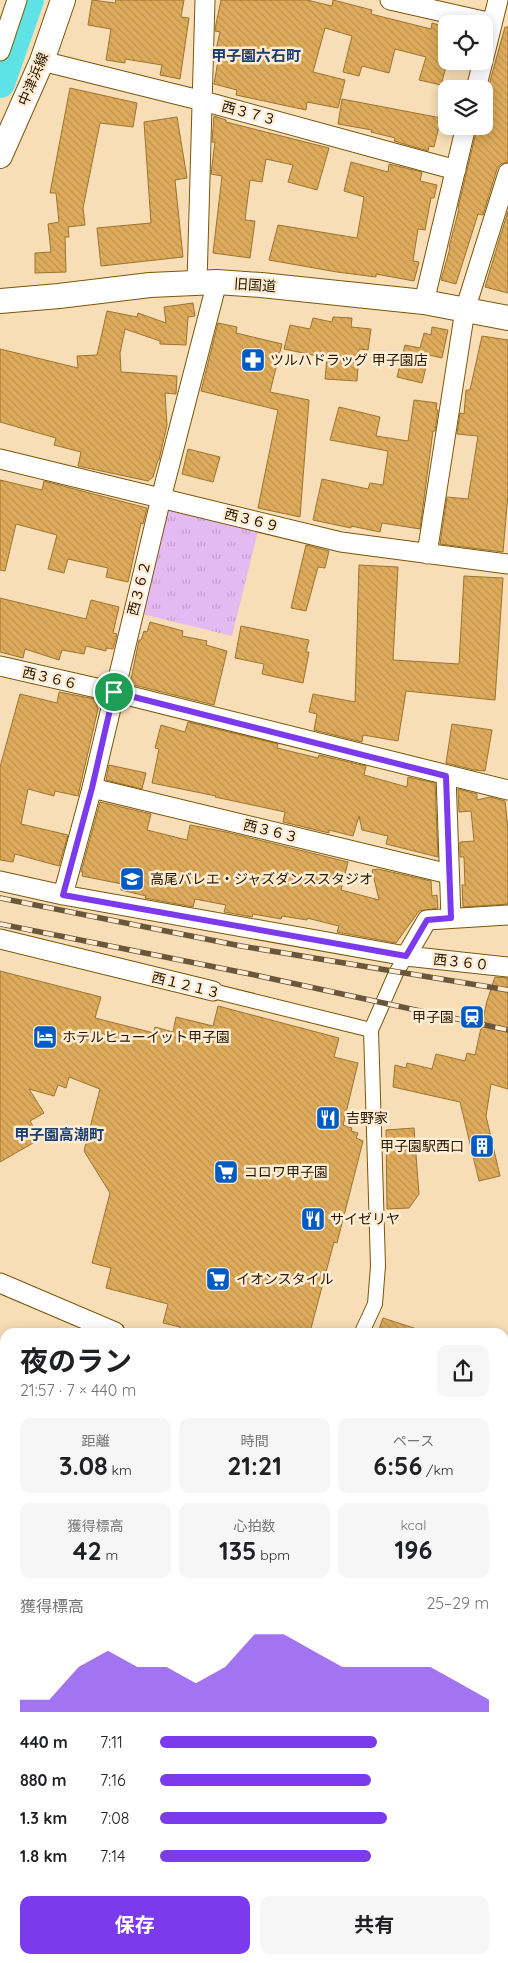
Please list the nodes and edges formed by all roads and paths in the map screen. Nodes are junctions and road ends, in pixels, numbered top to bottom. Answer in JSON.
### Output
{"nodes":[{"id":1,"x":17,"y":0,"type":"edge"},
{"id":2,"x":63,"y":0,"type":"edge"},
{"id":3,"x":205,"y":0,"type":"edge"},
{"id":4,"x":390,"y":0,"type":"edge"},
{"id":5,"x":498,"y":0,"type":"edge"},
{"id":6,"x":457,"y":15,"type":"edge"},
{"id":7,"x":493,"y":19,"type":"edge"},
{"id":8,"x":0,"y":51,"type":"edge"},
{"id":9,"x":42,"y":60,"type":"junction"},
{"id":10,"x":203,"y":101,"type":"junction"},
{"id":11,"x":464,"y":135,"type":"edge"},
{"id":12,"x":0,"y":156,"type":"edge"},
{"id":13,"x":456,"y":170,"type":"junction"},
{"id":14,"x":508,"y":173,"type":"edge"},
{"id":15,"x":207,"y":282,"type":"junction"},
{"id":16,"x":0,"y":300,"type":"edge"},
{"id":17,"x":424,"y":302,"type":"junction"},
{"id":18,"x":465,"y":310,"type":"junction"},
{"id":19,"x":508,"y":318,"type":"edge"},
{"id":20,"x":0,"y":459,"type":"edge"},
{"id":21,"x":161,"y":498,"type":"junction"},
{"id":22,"x":427,"y":554,"type":"junction"},
{"id":23,"x":508,"y":564,"type":"edge"},
{"id":24,"x":0,"y":666,"type":"edge"},
{"id":25,"x":114,"y":692,"type":"junction"},
{"id":26,"x":446,"y":776,"type":"junction"},
{"id":27,"x":92,"y":788,"type":"junction"},
{"id":28,"x":508,"y":790,"type":"edge"},
{"id":29,"x":449,"y":874,"type":"junction"},
{"id":30,"x":0,"y":882,"type":"edge"},
{"id":31,"x":63,"y":895,"type":"junction"},
{"id":32,"x":508,"y":915,"type":"edge"},
{"id":33,"x":451,"y":918,"type":"junction"},
{"id":34,"x":0,"y":939,"type":"edge"},
{"id":35,"x":406,"y":956,"type":"junction"},
{"id":36,"x":508,"y":967,"type":"edge"},
{"id":37,"x":214,"y":991,"type":"joint"},
{"id":38,"x":371,"y":1030,"type":"junction"},
{"id":39,"x":0,"y":1283,"type":"edge"},
{"id":40,"x":106,"y":1328,"type":"edge"},
{"id":41,"x":364,"y":1328,"type":"edge"}],
"edges":[{"from":1,"to":8,"type":"street"},
{"from":2,"to":9,"type":"street","name":"中津浜線"},
{"from":3,"to":10,"type":"street","name":"西３６２"},
{"from":4,"to":6,"type":"street"},
{"from":5,"to":7,"type":"street"},
{"from":9,"to":10,"type":"street","name":"西３７３"},
{"from":9,"to":12,"type":"street","name":"中津浜線"},
{"from":10,"to":13,"type":"street","name":"西３７３"},
{"from":10,"to":15,"type":"street","name":"西３６２"},
{"from":11,"to":13,"type":"street"},
{"from":13,"to":17,"type":"street"},
{"from":14,"to":18,"type":"street"},
{"from":15,"to":16,"type":"street","name":"旧国道"},
{"from":15,"to":17,"type":"street","name":"旧国道"},
{"from":15,"to":21,"type":"street","name":"西３６２"},
{"from":17,"to":18,"type":"street","name":"旧国道"},
{"from":18,"to":19,"type":"street","name":"旧国道"},
{"from":18,"to":22,"type":"street"},
{"from":20,"to":21,"type":"street","name":"西３６９"},
{"from":21,"to":22,"type":"street","name":"西３６９"},
{"from":21,"to":25,"type":"street","name":"西３６２"},
{"from":22,"to":23,"type":"street","name":"西３６９"},
{"from":24,"to":25,"type":"street","name":"西３６６"},
{"from":25,"to":26,"type":"street","name":"西３６６"},
{"from":25,"to":27,"type":"street","name":"西３６２"},
{"from":26,"to":28,"type":"street","name":"西３６６"},
{"from":26,"to":29,"type":"street"},
{"from":27,"to":29,"type":"street","name":"西３６３"},
{"from":27,"to":31,"type":"street","name":"西３６２"},
{"from":29,"to":33,"type":"street"},
{"from":30,"to":31,"type":"street","name":"西３６０"},
{"from":31,"to":35,"type":"street","name":"西３６０"},
{"from":32,"to":33,"type":"street"},
{"from":33,"to":35,"type":"street"},
{"from":34,"to":37,"type":"street","name":"西１２１３"},
{"from":35,"to":36,"type":"street","name":"西３６０"},
{"from":35,"to":38,"type":"street"},
{"from":37,"to":38,"type":"street","name":"西１２１３"},
{"from":38,"to":41,"type":"street"},
{"from":39,"to":40,"type":"street"}]}
